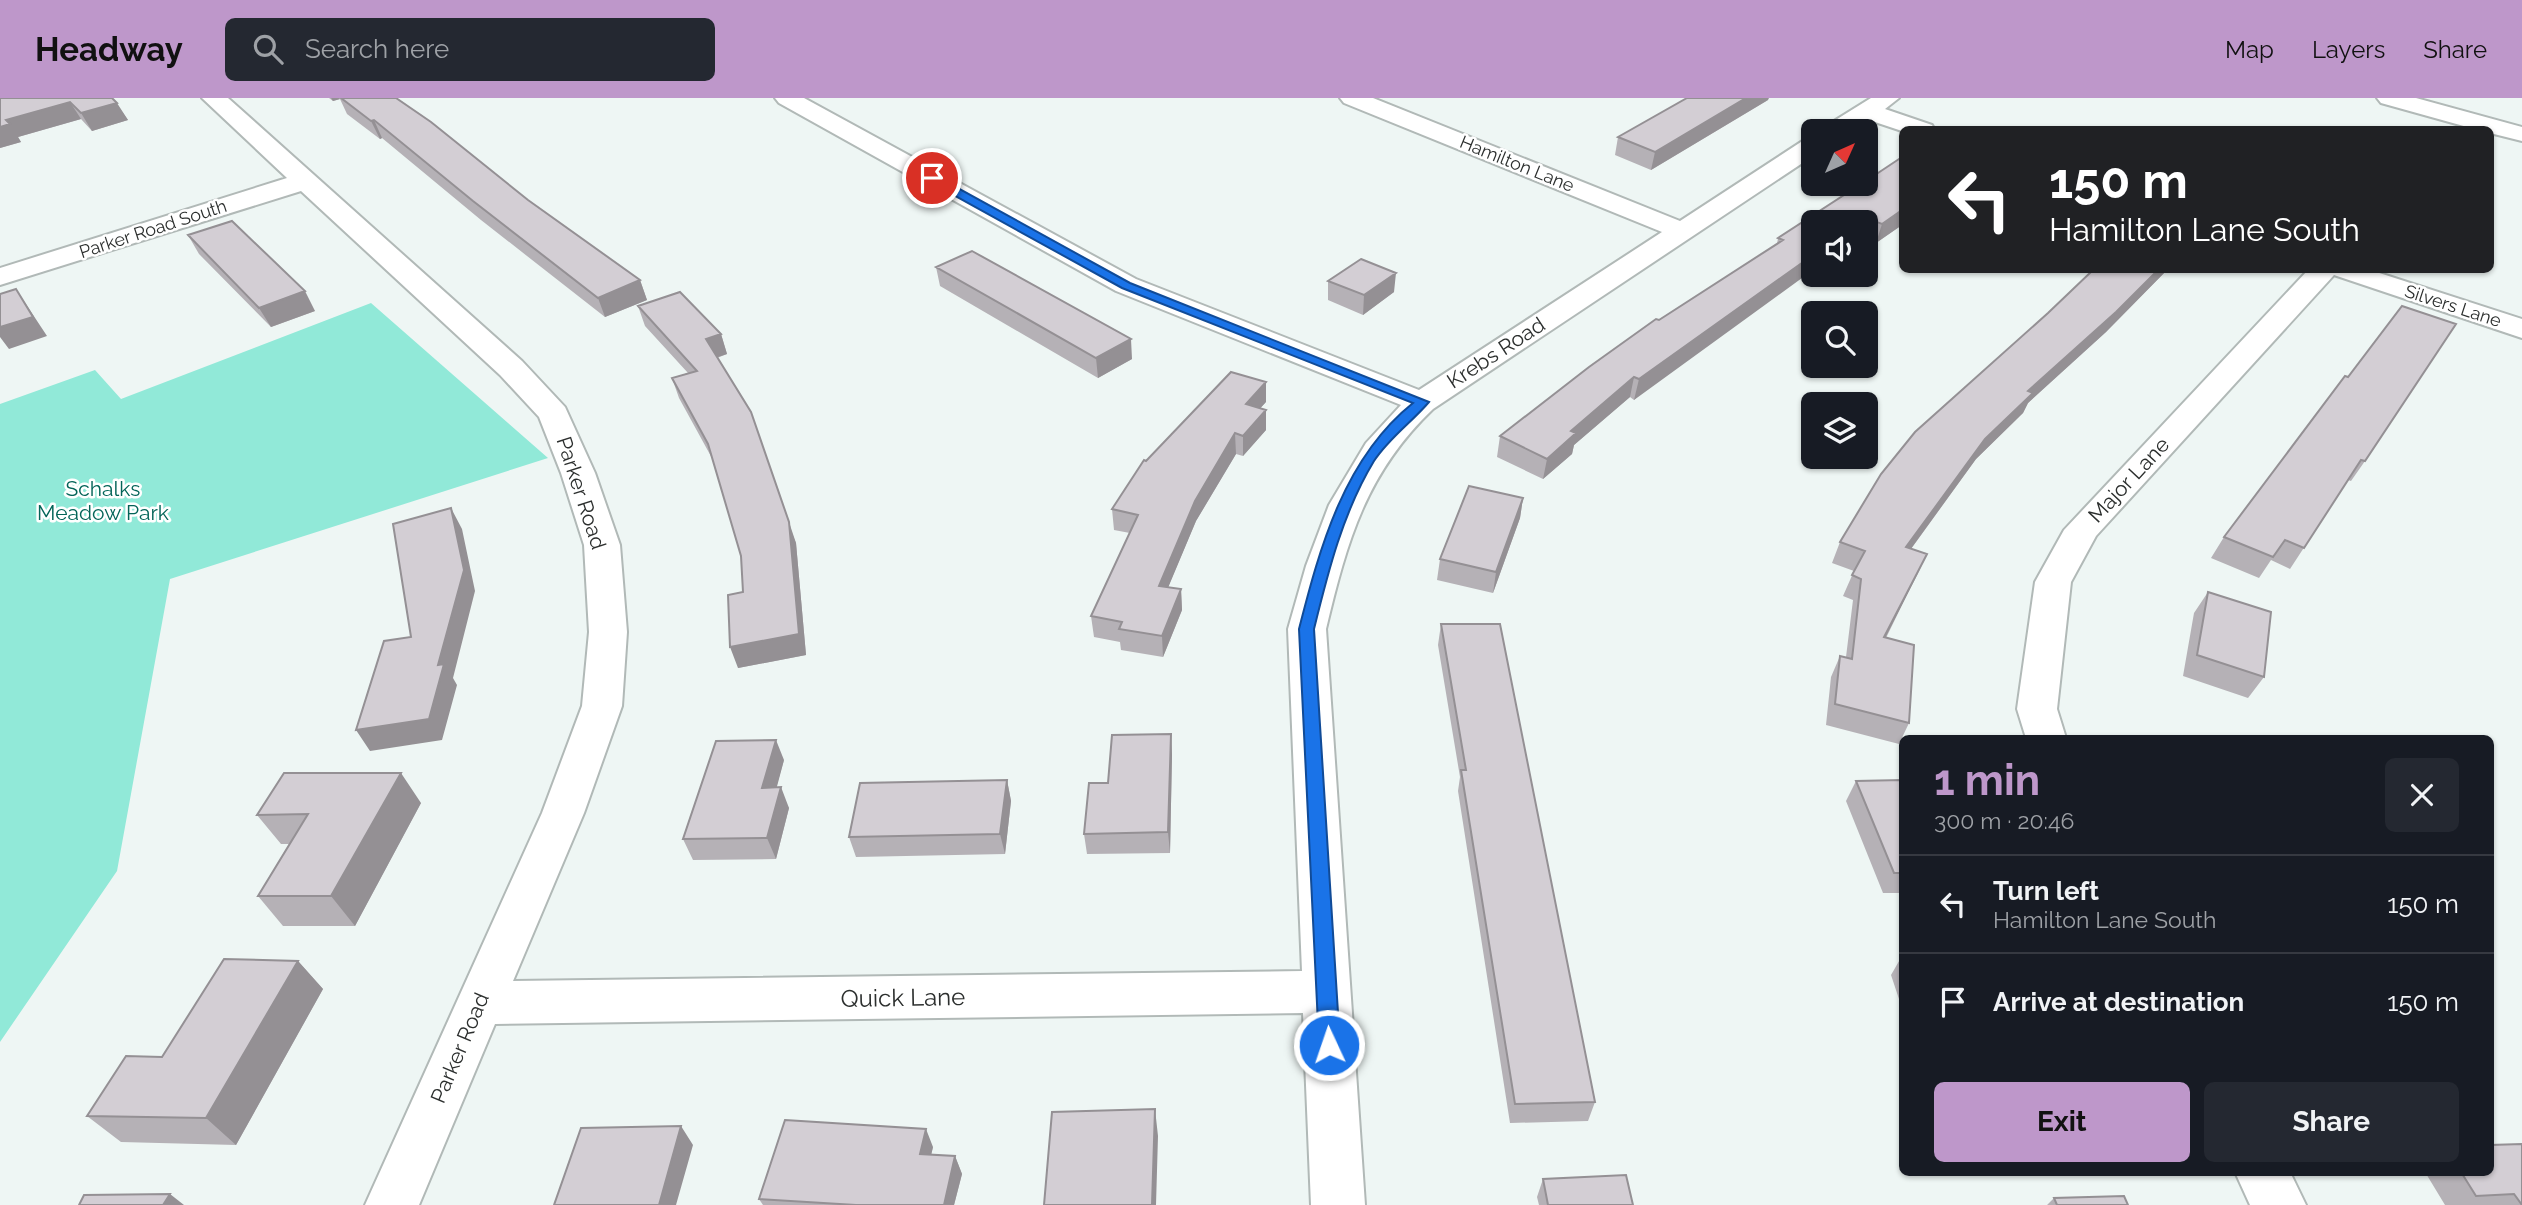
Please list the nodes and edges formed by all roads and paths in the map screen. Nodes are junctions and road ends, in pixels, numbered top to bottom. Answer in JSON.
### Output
{"nodes":[{"id":1,"x":214,"y":98,"type":"edge"},
{"id":2,"x":786,"y":98,"type":"edge"},
{"id":3,"x":1352,"y":98,"type":"edge"},
{"id":4,"x":2389,"y":98,"type":"edge"},
{"id":5,"x":1877,"y":104,"type":"edge"},
{"id":6,"x":1854,"y":119,"type":"edge"},
{"id":7,"x":1916,"y":126,"type":"edge"},
{"id":8,"x":2492,"y":126,"type":"edge"},
{"id":9,"x":2494,"y":126,"type":"edge"},
{"id":10,"x":2522,"y":134,"type":"edge"},
{"id":11,"x":1801,"y":153,"type":"edge"},
{"id":12,"x":305,"y":181,"type":"junction"},
{"id":13,"x":1682,"y":230,"type":"junction"},
{"id":14,"x":2320,"y":273,"type":"edge"},
{"id":15,"x":2353,"y":273,"type":"edge"},
{"id":16,"x":0,"y":277,"type":"edge"},
{"id":17,"x":2522,"y":329,"type":"edge"},
{"id":18,"x":1422,"y":402,"type":"junction"},
{"id":19,"x":2045,"y":735,"type":"edge"},
{"id":20,"x":1327,"y":992,"type":"junction"},
{"id":21,"x":479,"y":1003,"type":"junction"},
{"id":22,"x":2263,"y":1176,"type":"edge"},
{"id":23,"x":392,"y":1205,"type":"edge"},
{"id":24,"x":1338,"y":1205,"type":"edge"},
{"id":25,"x":2278,"y":1205,"type":"edge"}],
"edges":[{"from":1,"to":12,"type":"street","name":"Parker Road"},
{"from":2,"to":18,"type":"street"},
{"from":3,"to":13,"type":"street","name":"Hamilton Lane"},
{"from":4,"to":8,"type":"street"},
{"from":5,"to":6,"type":"street"},
{"from":5,"to":7,"type":"street"},
{"from":9,"to":10,"type":"street"},
{"from":11,"to":13,"type":"street","name":"Krebs Road"},
{"from":12,"to":16,"type":"street","name":"Parker Road South"},
{"from":12,"to":21,"type":"street","name":"Parker Road"},
{"from":13,"to":18,"type":"street","name":"Krebs Road"},
{"from":14,"to":19,"type":"street","name":"Major Lane"},
{"from":15,"to":17,"type":"street","name":"Silvers Lane"},
{"from":18,"to":20,"type":"street","name":"Krebs Road"},
{"from":20,"to":21,"type":"street","name":"Quick Lane"},
{"from":20,"to":24,"type":"street","name":"Krebs Road"},
{"from":21,"to":23,"type":"street","name":"Parker Road"},
{"from":22,"to":25,"type":"street"}]}
